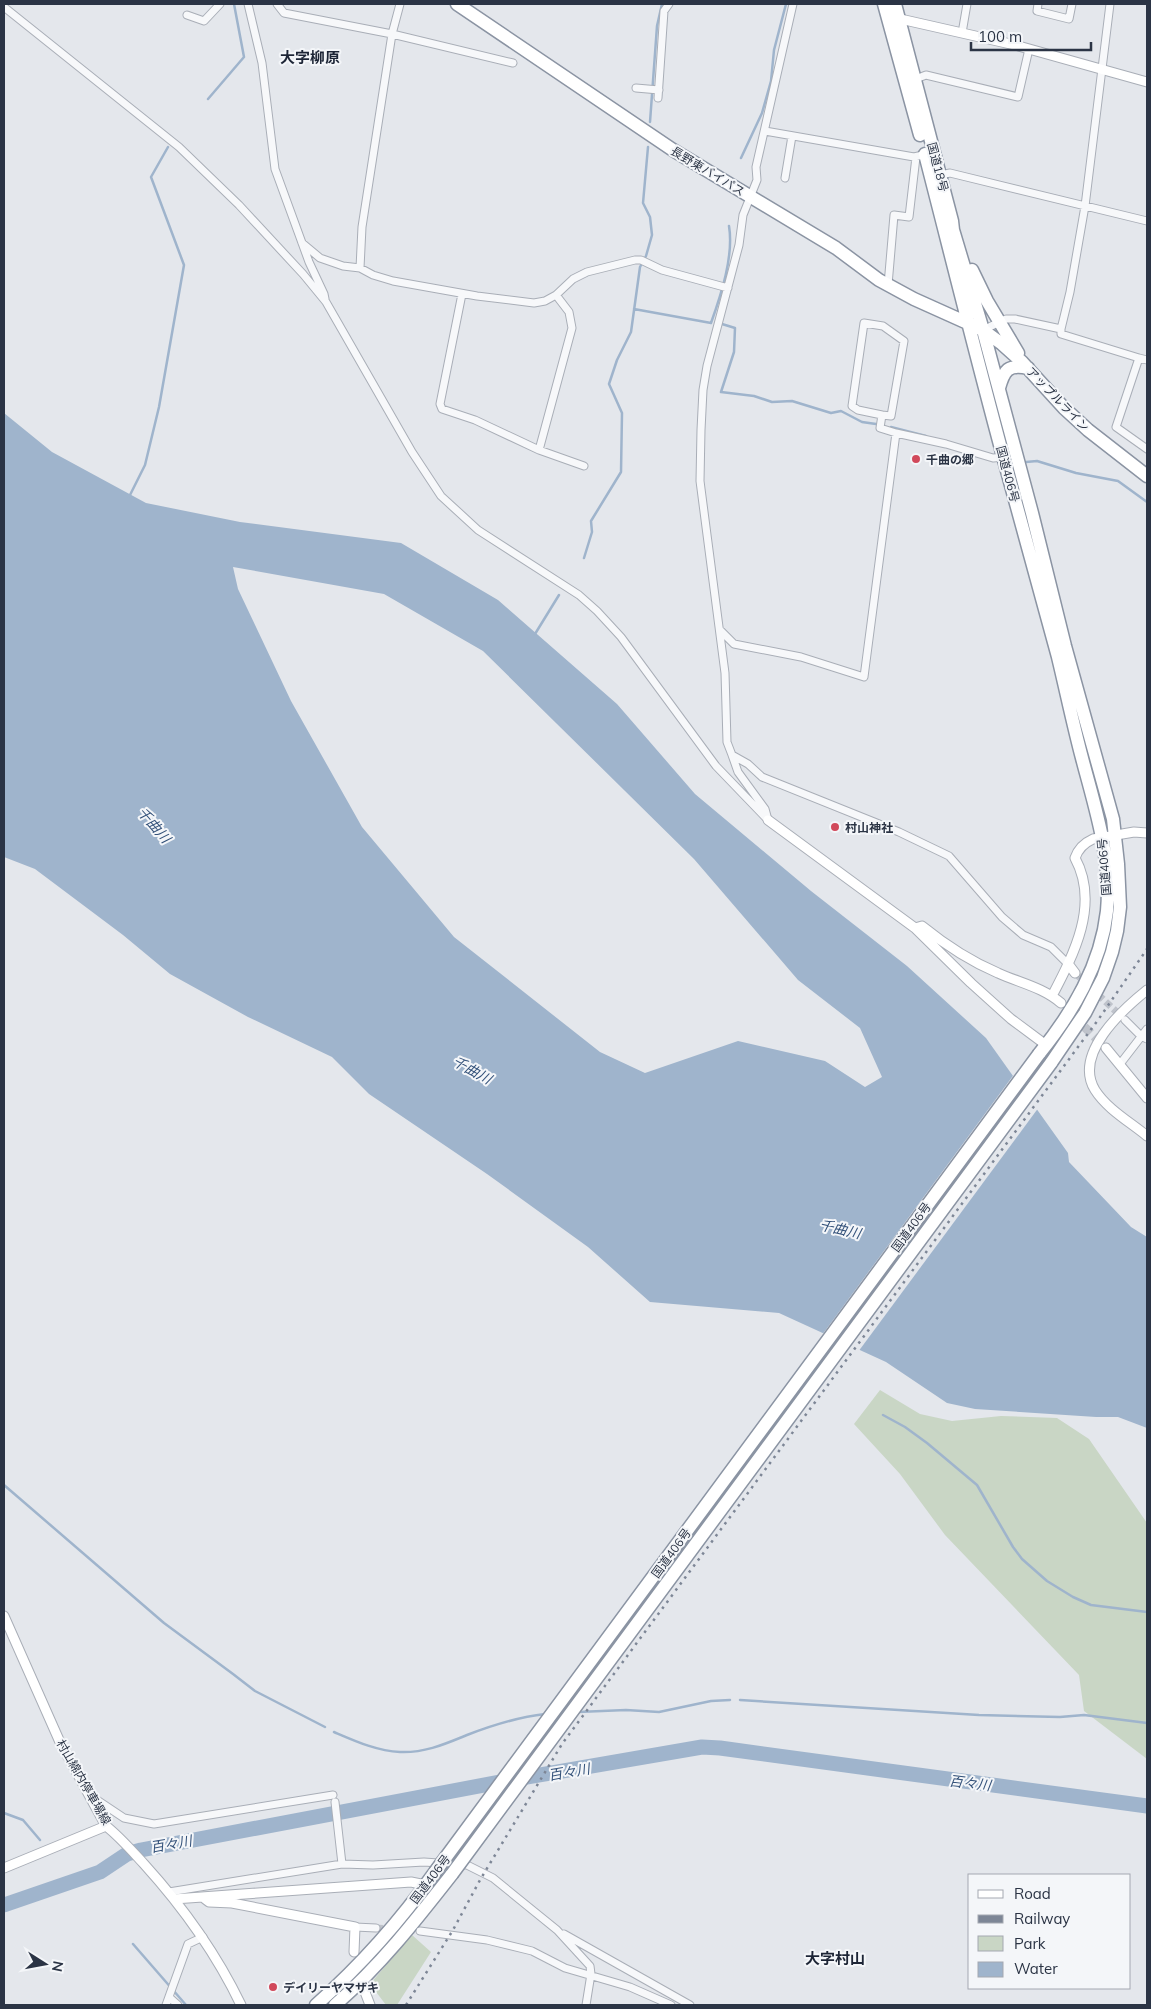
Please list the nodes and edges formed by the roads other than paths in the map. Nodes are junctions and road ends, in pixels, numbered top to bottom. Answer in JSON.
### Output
{"nodes":[{"id":1,"x":220,"y":4,"type":"edge"},
{"id":2,"x":248,"y":4,"type":"edge"},
{"id":3,"x":277,"y":4,"type":"edge"},
{"id":4,"x":400,"y":4,"type":"edge"},
{"id":5,"x":457,"y":4,"type":"edge"},
{"id":6,"x":669,"y":4,"type":"edge"},
{"id":7,"x":793,"y":4,"type":"edge"},
{"id":8,"x":895,"y":4,"type":"edge"},
{"id":9,"x":967,"y":4,"type":"edge"},
{"id":10,"x":1038,"y":4,"type":"edge"},
{"id":11,"x":1072,"y":4,"type":"edge"},
{"id":12,"x":1110,"y":4,"type":"edge"},
{"id":13,"x":4,"y":7,"type":"edge"},
{"id":14,"x":890,"y":13,"type":"edge"},
{"id":15,"x":187,"y":15,"type":"dead end"},
{"id":16,"x":962,"y":33,"type":"junction"},
{"id":17,"x":392,"y":34,"type":"junction"},
{"id":18,"x":1029,"y":49,"type":"junction"},
{"id":19,"x":513,"y":63,"type":"dead end"},
{"id":20,"x":1102,"y":70,"type":"junction"},
{"id":21,"x":910,"y":81,"type":"junction"},
{"id":22,"x":1147,"y":82,"type":"edge"},
{"id":23,"x":636,"y":88,"type":"dead end"},
{"id":24,"x":659,"y":90,"type":"junction"},
{"id":25,"x":658,"y":98,"type":"dead end"},
{"id":26,"x":765,"y":131,"type":"junction"},
{"id":27,"x":792,"y":136,"type":"junction"},
{"id":28,"x":925,"y":155,"type":"junction"},
{"id":29,"x":940,"y":175,"type":"junction"},
{"id":30,"x":786,"y":178,"type":"dead end"},
{"id":31,"x":751,"y":197,"type":"junction"},
{"id":32,"x":1085,"y":206,"type":"junction"},
{"id":33,"x":952,"y":221,"type":"junction"},
{"id":34,"x":1147,"y":221,"type":"edge"},
{"id":35,"x":302,"y":243,"type":"junction"},
{"id":36,"x":360,"y":268,"type":"junction"},
{"id":37,"x":888,"y":284,"type":"junction"},
{"id":38,"x":728,"y":288,"type":"junction"},
{"id":39,"x":462,"y":294,"type":"junction"},
{"id":40,"x":556,"y":296,"type":"junction"},
{"id":41,"x":326,"y":302,"type":"junction"},
{"id":42,"x":968,"y":323,"type":"junction"},
{"id":43,"x":1000,"y":323,"type":"junction"},
{"id":44,"x":1061,"y":329,"type":"junction"},
{"id":45,"x":983,"y":330,"type":"junction"},
{"id":46,"x":1139,"y":358,"type":"junction"},
{"id":47,"x":1147,"y":360,"type":"edge"},
{"id":48,"x":1025,"y":365,"type":"junction"},
{"id":49,"x":999,"y":388,"type":"junction"},
{"id":50,"x":882,"y":415,"type":"junction"},
{"id":51,"x":896,"y":432,"type":"junction"},
{"id":52,"x":1147,"y":449,"type":"edge"},
{"id":53,"x":539,"y":450,"type":"junction"},
{"id":54,"x":1016,"y":454,"type":"junction"},
{"id":55,"x":1004,"y":458,"type":"junction"},
{"id":56,"x":584,"y":466,"type":"dead end"},
{"id":57,"x":1147,"y":476,"type":"edge"},
{"id":58,"x":720,"y":630,"type":"junction"},
{"id":59,"x":732,"y":755,"type":"junction"},
{"id":60,"x":768,"y":820,"type":"junction"},
{"id":61,"x":1147,"y":833,"type":"edge"},
{"id":62,"x":1109,"y":836,"type":"junction"},
{"id":63,"x":915,"y":928,"type":"junction"},
{"id":64,"x":1069,"y":965,"type":"junction"},
{"id":65,"x":1075,"y":973,"type":"tunnel mouth"},
{"id":66,"x":1147,"y":990,"type":"edge"},
{"id":67,"x":1052,"y":996,"type":"junction"},
{"id":68,"x":1061,"y":1003,"type":"tunnel mouth"},
{"id":69,"x":1125,"y":1020,"type":"tunnel mouth"},
{"id":70,"x":1147,"y":1029,"type":"edge"},
{"id":71,"x":1144,"y":1038,"type":"edge"},
{"id":72,"x":1106,"y":1048,"type":"tunnel mouth"},
{"id":73,"x":1043,"y":1049,"type":"junction"},
{"id":74,"x":1120,"y":1064,"type":"junction"},
{"id":75,"x":1147,"y":1098,"type":"edge"},
{"id":76,"x":1147,"y":1136,"type":"edge"},
{"id":77,"x":4,"y":1616,"type":"edge"},
{"id":78,"x":88,"y":1794,"type":"junction"},
{"id":79,"x":106,"y":1826,"type":"junction"},
{"id":80,"x":342,"y":1864,"type":"junction"},
{"id":81,"x":4,"y":1868,"type":"edge"},
{"id":82,"x":426,"y":1885,"type":"junction"},
{"id":83,"x":172,"y":1896,"type":"junction"},
{"id":84,"x":203,"y":1897,"type":"junction"},
{"id":85,"x":355,"y":1927,"type":"junction"},
{"id":86,"x":376,"y":1928,"type":"tunnel mouth"},
{"id":87,"x":557,"y":1930,"type":"junction"},
{"id":88,"x":420,"y":1931,"type":"tunnel mouth"},
{"id":89,"x":203,"y":1937,"type":"junction"},
{"id":90,"x":354,"y":1952,"type":"dead end"},
{"id":91,"x":591,"y":1974,"type":"junction"},
{"id":92,"x":366,"y":1992,"type":"dead end"},
{"id":93,"x":170,"y":1997,"type":"junction"},
{"id":94,"x":166,"y":2005,"type":"edge"},
{"id":95,"x":178,"y":2005,"type":"edge"},
{"id":96,"x":241,"y":2005,"type":"edge"},
{"id":97,"x":316,"y":2005,"type":"edge"},
{"id":98,"x":335,"y":2005,"type":"edge"},
{"id":99,"x":370,"y":2005,"type":"edge"},
{"id":100,"x":586,"y":2005,"type":"edge"},
{"id":101,"x":671,"y":2005,"type":"edge"},
{"id":102,"x":690,"y":2005,"type":"edge"}],
"edges":[{"from":1,"to":15,"type":"street"},
{"from":2,"to":35,"type":"street"},
{"from":3,"to":17,"type":"street"},
{"from":4,"to":17,"type":"street"},
{"from":5,"to":31,"type":"highway","name":"長野東バイパス"},
{"from":6,"to":24,"type":"street"},
{"from":7,"to":26,"type":"street"},
{"from":8,"to":14,"type":"highway","name":"国道18号"},
{"from":9,"to":16,"type":"street"},
{"from":10,"to":11,"type":"street"},
{"from":12,"to":20,"type":"street"},
{"from":13,"to":41,"type":"street"},
{"from":14,"to":16,"type":"street"},
{"from":14,"to":21,"type":"highway","name":"国道18号"},
{"from":16,"to":18,"type":"street"},
{"from":17,"to":19,"type":"street"},
{"from":17,"to":36,"type":"street"},
{"from":18,"to":20,"type":"street"},
{"from":18,"to":21,"type":"street"},
{"from":20,"to":22,"type":"street"},
{"from":20,"to":32,"type":"street"},
{"from":21,"to":28,"type":"highway","name":"国道18号"},
{"from":23,"to":24,"type":"street"},
{"from":24,"to":25,"type":"street"},
{"from":26,"to":27,"type":"street"},
{"from":26,"to":31,"type":"street"},
{"from":27,"to":28,"type":"street"},
{"from":27,"to":30,"type":"street"},
{"from":28,"to":29,"type":"highway","name":"国道18号"},
{"from":28,"to":37,"type":"street"},
{"from":28,"to":42,"type":"highway","name":"国道18号"},
{"from":29,"to":32,"type":"street"},
{"from":29,"to":33,"type":"highway","name":"国道18号"},
{"from":31,"to":37,"type":"highway","name":"長野東バイパス"},
{"from":31,"to":38,"type":"street"},
{"from":32,"to":34,"type":"street"},
{"from":32,"to":44,"type":"street"},
{"from":33,"to":43,"type":"highway"},
{"from":33,"to":45,"type":"highway","name":"国道18号"},
{"from":35,"to":36,"type":"street"},
{"from":35,"to":41,"type":"street"},
{"from":36,"to":39,"type":"street"},
{"from":37,"to":42,"type":"highway","name":"長野東バイパス"},
{"from":38,"to":40,"type":"street"},
{"from":38,"to":58,"type":"street"},
{"from":39,"to":40,"type":"street"},
{"from":39,"to":53,"type":"street"},
{"from":40,"to":53,"type":"street"},
{"from":41,"to":60,"type":"street"},
{"from":42,"to":45,"type":"highway","name":"アップルライン"},
{"from":42,"to":55,"type":"highway","name":"国道406号"},
{"from":43,"to":44,"type":"street"},
{"from":43,"to":45,"type":"street"},
{"from":43,"to":48,"type":"highway"},
{"from":44,"to":46,"type":"street"},
{"from":45,"to":48,"type":"highway","name":"アップルライン"},
{"from":45,"to":49,"type":"highway","name":"国道406号"},
{"from":46,"to":47,"type":"street"},
{"from":46,"to":52,"type":"street"},
{"from":48,"to":49,"type":"highway"},
{"from":48,"to":57,"type":"highway","name":"アップルライン"},
{"from":49,"to":54,"type":"highway","name":"国道406号"},
{"from":50,"to":50,"type":"street"},
{"from":50,"to":51,"type":"street"},
{"from":51,"to":55,"type":"street"},
{"from":51,"to":58,"type":"street"},
{"from":53,"to":56,"type":"street"},
{"from":54,"to":55,"type":"street"},
{"from":54,"to":62,"type":"highway","name":"国道406号"},
{"from":55,"to":62,"type":"highway","name":"国道406号"},
{"from":58,"to":59,"type":"street"},
{"from":59,"to":60,"type":"street"},
{"from":59,"to":64,"type":"street"},
{"from":60,"to":63,"type":"street"},
{"from":61,"to":62,"type":"street"},
{"from":62,"to":64,"type":"street"},
{"from":62,"to":73,"type":"highway","name":"国道406号"},
{"from":62,"to":98,"type":"highway","name":"国道406号","bridge":true},
{"from":63,"to":67,"type":"street"},
{"from":63,"to":73,"type":"street"},
{"from":64,"to":65,"type":"street"},
{"from":64,"to":67,"type":"street"},
{"from":66,"to":76,"type":"street"},
{"from":67,"to":68,"type":"street"},
{"from":69,"to":71,"type":"street"},
{"from":70,"to":71,"type":"street"},
{"from":71,"to":74,"type":"street"},
{"from":72,"to":74,"type":"street"},
{"from":73,"to":82,"type":"highway","name":"国道406号","bridge":true},
{"from":74,"to":75,"type":"street"},
{"from":77,"to":78,"type":"street","name":"村山綿内停車場線"},
{"from":78,"to":79,"type":"street","name":"村山綿内停車場線"},
{"from":78,"to":80,"type":"street"},
{"from":79,"to":81,"type":"street"},
{"from":79,"to":83,"type":"street","name":"村山綿内停車場線"},
{"from":80,"to":83,"type":"street"},
{"from":80,"to":87,"type":"street"},
{"from":82,"to":84,"type":"street"},
{"from":82,"to":97,"type":"highway","name":"国道406号"},
{"from":83,"to":84,"type":"street"},
{"from":83,"to":89,"type":"street","name":"村山綿内停車場線"},
{"from":84,"to":85,"type":"street"},
{"from":85,"to":86,"type":"street"},
{"from":85,"to":90,"type":"street"},
{"from":87,"to":91,"type":"street"},
{"from":87,"to":102,"type":"street"},
{"from":88,"to":91,"type":"street"},
{"from":89,"to":93,"type":"street"},
{"from":89,"to":96,"type":"street","name":"村山綿内停車場線"},
{"from":91,"to":100,"type":"street"},
{"from":91,"to":101,"type":"street"},
{"from":92,"to":99,"type":"street"},
{"from":93,"to":94,"type":"street"},
{"from":93,"to":95,"type":"street"}]}
